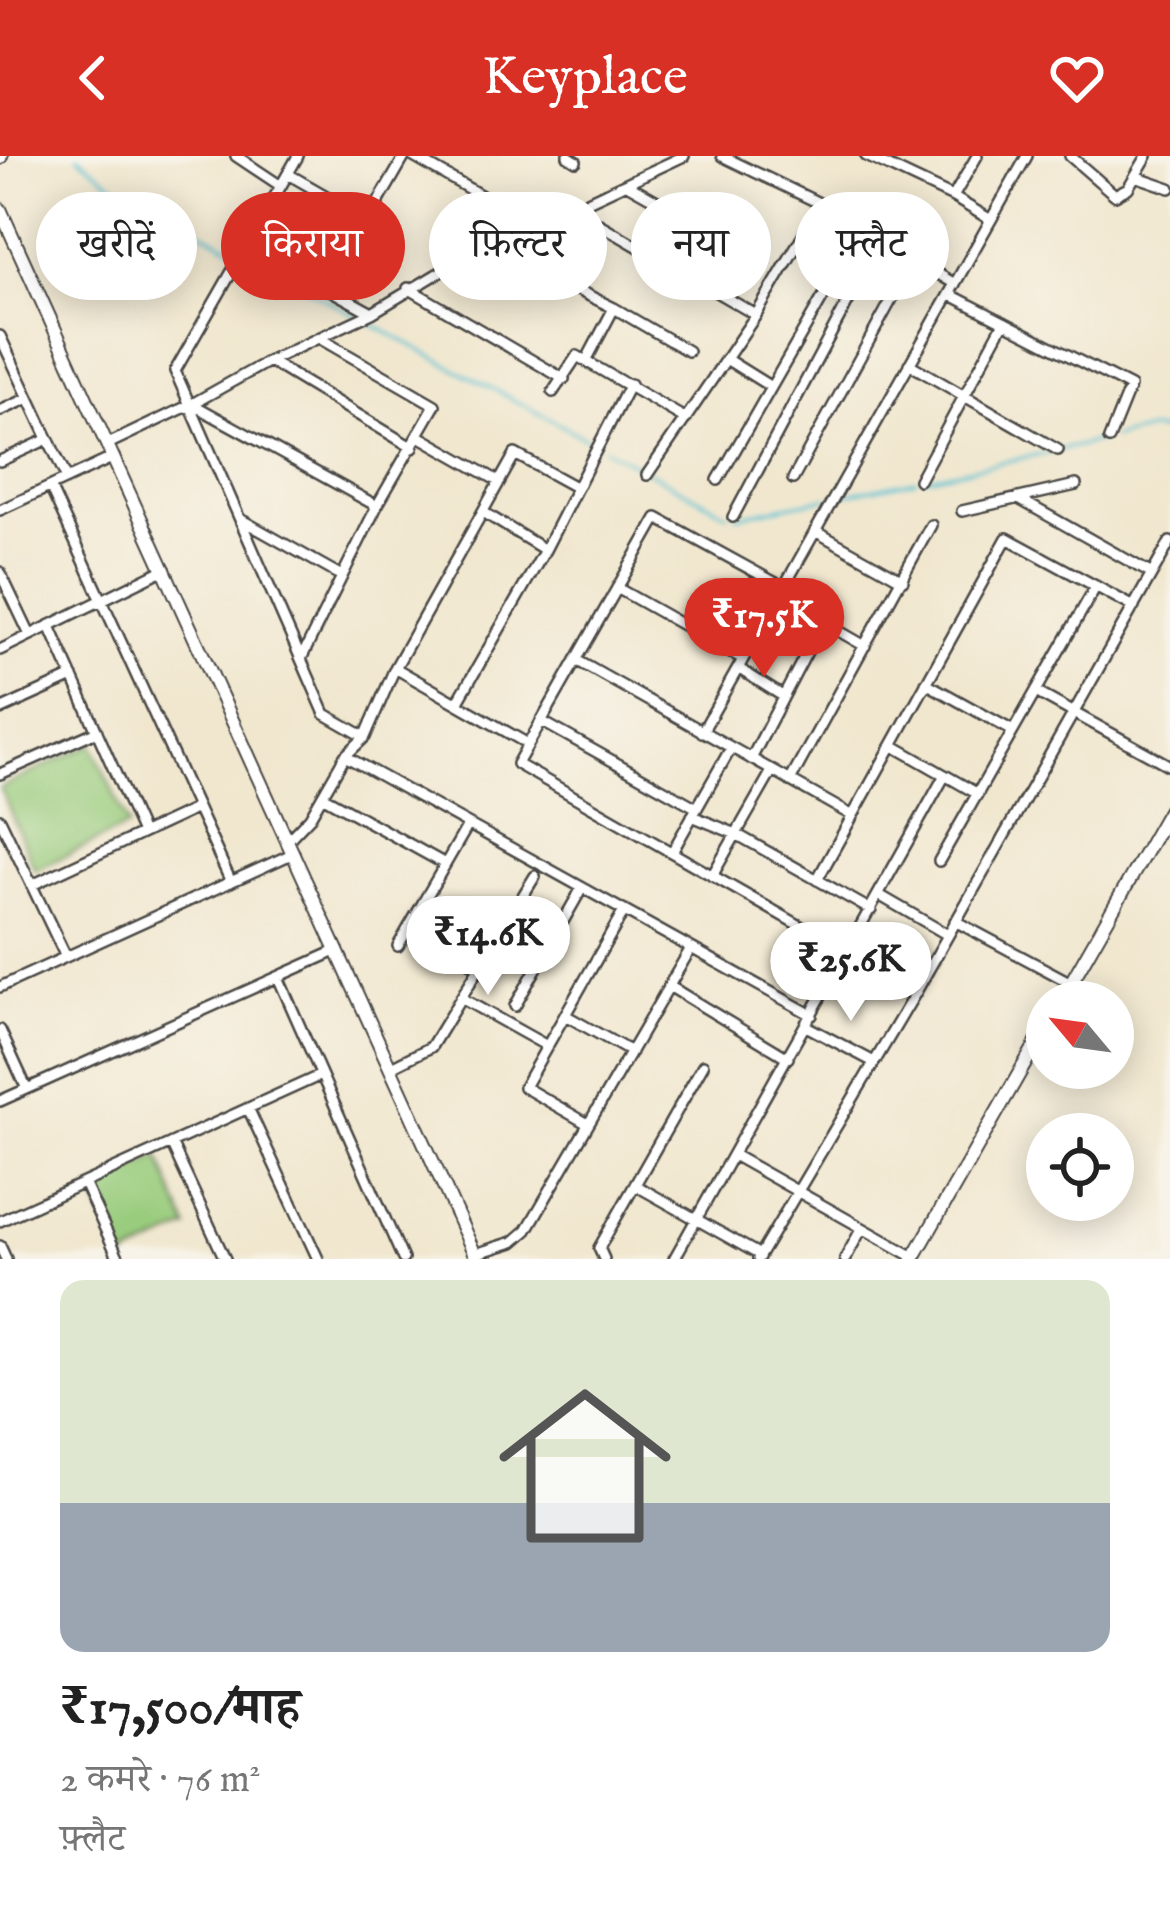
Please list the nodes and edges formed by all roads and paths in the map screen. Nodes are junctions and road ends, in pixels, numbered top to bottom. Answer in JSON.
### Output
{"nodes":[{"id":1,"x":236,"y":156,"type":"edge"},
{"id":2,"x":298,"y":156,"type":"edge"},
{"id":3,"x":409,"y":156,"type":"edge"},
{"id":4,"x":685,"y":156,"type":"edge"},
{"id":5,"x":722,"y":156,"type":"edge"},
{"id":6,"x":866,"y":156,"type":"edge"},
{"id":7,"x":902,"y":156,"type":"edge"},
{"id":8,"x":977,"y":156,"type":"edge"},
{"id":9,"x":1027,"y":156,"type":"edge"},
{"id":10,"x":1070,"y":156,"type":"edge"},
{"id":11,"x":1147,"y":156,"type":"edge"},
{"id":12,"x":892,"y":171,"type":"junction"},
{"id":13,"x":288,"y":174,"type":"junction"},
{"id":14,"x":1135,"y":176,"type":"junction"},
{"id":15,"x":627,"y":184,"type":"junction"},
{"id":16,"x":281,"y":186,"type":"junction"},
{"id":17,"x":1170,"y":188,"type":"edge"},
{"id":18,"x":278,"y":192,"type":"edge"},
{"id":19,"x":319,"y":192,"type":"edge"},
{"id":20,"x":386,"y":192,"type":"edge"},
{"id":21,"x":473,"y":192,"type":"edge"},
{"id":22,"x":641,"y":192,"type":"edge"},
{"id":23,"x":796,"y":192,"type":"edge"},
{"id":24,"x":607,"y":194,"type":"edge"},
{"id":25,"x":953,"y":197,"type":"junction"},
{"id":26,"x":0,"y":209,"type":"edge"},
{"id":27,"x":991,"y":220,"type":"junction"},
{"id":28,"x":795,"y":247,"type":"edge"},
{"id":29,"x":429,"y":278,"type":"edge"},
{"id":30,"x":949,"y":286,"type":"edge"},
{"id":31,"x":952,"y":288,"type":"junction"},
{"id":32,"x":408,"y":289,"type":"junction"},
{"id":33,"x":221,"y":290,"type":"edge"},
{"id":34,"x":347,"y":300,"type":"edge"},
{"id":35,"x":598,"y":300,"type":"edge"},
{"id":36,"x":730,"y":300,"type":"edge"},
{"id":37,"x":821,"y":300,"type":"edge"},
{"id":38,"x":849,"y":300,"type":"edge"},
{"id":39,"x":892,"y":300,"type":"edge"},
{"id":40,"x":614,"y":308,"type":"junction"},
{"id":41,"x":372,"y":313,"type":"junction"},
{"id":42,"x":756,"y":315,"type":"junction"},
{"id":43,"x":1004,"y":322,"type":"junction"},
{"id":44,"x":0,"y":336,"type":"edge"},
{"id":45,"x":319,"y":338,"type":"junction"},
{"id":46,"x":688,"y":351,"type":"dead end"},
{"id":47,"x":726,"y":359,"type":"junction"},
{"id":48,"x":269,"y":361,"type":"junction"},
{"id":49,"x":586,"y":361,"type":"junction"},
{"id":50,"x":909,"y":364,"type":"junction"},
{"id":51,"x":564,"y":379,"type":"junction"},
{"id":52,"x":630,"y":384,"type":"junction"},
{"id":53,"x":771,"y":387,"type":"junction"},
{"id":54,"x":553,"y":392,"type":"dead end"},
{"id":55,"x":964,"y":396,"type":"junction"},
{"id":56,"x":29,"y":398,"type":"junction"},
{"id":57,"x":192,"y":404,"type":"junction"},
{"id":58,"x":0,"y":411,"type":"edge"},
{"id":59,"x":686,"y":419,"type":"junction"},
{"id":60,"x":419,"y":436,"type":"junction"},
{"id":61,"x":48,"y":439,"type":"junction"},
{"id":62,"x":1109,"y":439,"type":"dead end"},
{"id":63,"x":413,"y":448,"type":"junction"},
{"id":64,"x":111,"y":450,"type":"junction"},
{"id":65,"x":1058,"y":450,"type":"dead end"},
{"id":66,"x":0,"y":461,"type":"edge"},
{"id":67,"x":647,"y":476,"type":"dead end"},
{"id":68,"x":67,"y":479,"type":"junction"},
{"id":69,"x":793,"y":479,"type":"dead end"},
{"id":70,"x":919,"y":479,"type":"dead end"},
{"id":71,"x":718,"y":480,"type":"dead end"},
{"id":72,"x":500,"y":482,"type":"junction"},
{"id":73,"x":1076,"y":485,"type":"dead end"},
{"id":74,"x":50,"y":487,"type":"junction"},
{"id":75,"x":578,"y":488,"type":"junction"},
{"id":76,"x":1017,"y":499,"type":"junction"},
{"id":77,"x":376,"y":506,"type":"junction"},
{"id":78,"x":0,"y":510,"type":"edge"},
{"id":79,"x":962,"y":511,"type":"dead end"},
{"id":80,"x":483,"y":512,"type":"junction"},
{"id":81,"x":733,"y":517,"type":"dead end"},
{"id":82,"x":240,"y":519,"type":"junction"},
{"id":83,"x":931,"y":525,"type":"dead end"},
{"id":84,"x":815,"y":531,"type":"junction"},
{"id":85,"x":1170,"y":542,"type":"edge"},
{"id":86,"x":545,"y":550,"type":"junction"},
{"id":87,"x":165,"y":569,"type":"junction"},
{"id":88,"x":0,"y":572,"type":"edge"},
{"id":89,"x":1152,"y":574,"type":"junction"},
{"id":90,"x":340,"y":575,"type":"junction"},
{"id":91,"x":903,"y":580,"type":"junction"},
{"id":92,"x":1096,"y":586,"type":"junction"},
{"id":93,"x":617,"y":588,"type":"junction"},
{"id":94,"x":781,"y":591,"type":"junction"},
{"id":95,"x":6,"y":598,"type":"edge"},
{"id":96,"x":102,"y":600,"type":"junction"},
{"id":97,"x":1134,"y":607,"type":"junction"},
{"id":98,"x":822,"y":623,"type":"junction"},
{"id":99,"x":50,"y":626,"type":"junction"},
{"id":100,"x":30,"y":635,"type":"junction"},
{"id":101,"x":866,"y":646,"type":"junction"},
{"id":102,"x":0,"y":650,"type":"edge"},
{"id":103,"x":301,"y":659,"type":"junction"},
{"id":104,"x":576,"y":661,"type":"junction"},
{"id":105,"x":740,"y":663,"type":"junction"},
{"id":106,"x":394,"y":668,"type":"junction"},
{"id":107,"x":73,"y":677,"type":"junction"},
{"id":108,"x":926,"y":683,"type":"junction"},
{"id":109,"x":1036,"y":692,"type":"junction"},
{"id":110,"x":781,"y":695,"type":"junction"},
{"id":111,"x":457,"y":703,"type":"junction"},
{"id":112,"x":0,"y":710,"type":"edge"},
{"id":113,"x":1074,"y":713,"type":"junction"},
{"id":114,"x":541,"y":722,"type":"junction"},
{"id":115,"x":97,"y":731,"type":"junction"},
{"id":116,"x":1013,"y":731,"type":"junction"},
{"id":117,"x":702,"y":732,"type":"junction"},
{"id":118,"x":364,"y":737,"type":"junction"},
{"id":119,"x":528,"y":744,"type":"junction"},
{"id":120,"x":892,"y":745,"type":"junction"},
{"id":121,"x":731,"y":748,"type":"junction"},
{"id":122,"x":345,"y":756,"type":"junction"},
{"id":123,"x":751,"y":759,"type":"junction"},
{"id":124,"x":1170,"y":766,"type":"edge"},
{"id":125,"x":772,"y":771,"type":"junction"},
{"id":126,"x":0,"y":774,"type":"edge"},
{"id":127,"x":945,"y":776,"type":"junction"},
{"id":128,"x":790,"y":781,"type":"junction"},
{"id":129,"x":978,"y":794,"type":"junction"},
{"id":130,"x":322,"y":796,"type":"junction"},
{"id":131,"x":197,"y":808,"type":"junction"},
{"id":132,"x":1170,"y":809,"type":"edge"},
{"id":133,"x":694,"y":812,"type":"junction"},
{"id":134,"x":853,"y":816,"type":"junction"},
{"id":135,"x":0,"y":819,"type":"edge"},
{"id":136,"x":468,"y":825,"type":"junction"},
{"id":137,"x":142,"y":833,"type":"junction"},
{"id":138,"x":736,"y":834,"type":"junction"},
{"id":139,"x":291,"y":847,"type":"junction"},
{"id":140,"x":672,"y":852,"type":"junction"},
{"id":141,"x":939,"y":862,"type":"dead end"},
{"id":142,"x":445,"y":864,"type":"junction"},
{"id":143,"x":535,"y":876,"type":"dead end"},
{"id":144,"x":712,"y":876,"type":"junction"},
{"id":145,"x":817,"y":880,"type":"junction"},
{"id":146,"x":231,"y":882,"type":"junction"},
{"id":147,"x":32,"y":885,"type":"junction"},
{"id":148,"x":582,"y":888,"type":"junction"},
{"id":149,"x":880,"y":895,"type":"junction"},
{"id":150,"x":871,"y":910,"type":"junction"},
{"id":151,"x":624,"y":911,"type":"junction"},
{"id":152,"x":956,"y":921,"type":"junction"},
{"id":153,"x":409,"y":927,"type":"junction"},
{"id":154,"x":948,"y":935,"type":"junction"},
{"id":155,"x":398,"y":946,"type":"dead end"},
{"id":156,"x":691,"y":948,"type":"junction"},
{"id":157,"x":338,"y":950,"type":"junction"},
{"id":158,"x":848,"y":953,"type":"junction"},
{"id":159,"x":66,"y":957,"type":"junction"},
{"id":160,"x":480,"y":968,"type":"junction"},
{"id":161,"x":278,"y":977,"type":"junction"},
{"id":162,"x":1067,"y":981,"type":"edge"},
{"id":163,"x":1072,"y":981,"type":"edge"},
{"id":164,"x":669,"y":986,"type":"junction"},
{"id":165,"x":0,"y":987,"type":"edge"},
{"id":166,"x":916,"y":992,"type":"junction"},
{"id":167,"x":461,"y":998,"type":"junction"},
{"id":168,"x":515,"y":1006,"type":"dead end"},
{"id":169,"x":565,"y":1015,"type":"junction"},
{"id":170,"x":809,"y":1021,"type":"junction"},
{"id":171,"x":0,"y":1030,"type":"edge"},
{"id":172,"x":547,"y":1046,"type":"junction"},
{"id":173,"x":631,"y":1052,"type":"junction"},
{"id":174,"x":788,"y":1058,"type":"junction"},
{"id":175,"x":874,"y":1062,"type":"junction"},
{"id":176,"x":1026,"y":1062,"type":"edge"},
{"id":177,"x":704,"y":1065,"type":"dead end"},
{"id":178,"x":391,"y":1067,"type":"junction"},
{"id":179,"x":321,"y":1075,"type":"junction"},
{"id":180,"x":27,"y":1089,"type":"junction"},
{"id":181,"x":0,"y":1101,"type":"edge"},
{"id":182,"x":248,"y":1108,"type":"junction"},
{"id":183,"x":588,"y":1124,"type":"junction"},
{"id":184,"x":171,"y":1143,"type":"junction"},
{"id":185,"x":733,"y":1155,"type":"junction"},
{"id":186,"x":84,"y":1183,"type":"junction"},
{"id":187,"x":635,"y":1185,"type":"junction"},
{"id":188,"x":797,"y":1191,"type":"junction"},
{"id":189,"x":697,"y":1219,"type":"junction"},
{"id":190,"x":0,"y":1221,"type":"edge"},
{"id":191,"x":862,"y":1228,"type":"junction"},
{"id":192,"x":0,"y":1246,"type":"edge"},
{"id":193,"x":476,"y":1256,"type":"edge"},
{"id":194,"x":759,"y":1257,"type":"edge"},
{"id":195,"x":913,"y":1258,"type":"edge"},
{"id":196,"x":6,"y":1259,"type":"edge"},
{"id":197,"x":119,"y":1259,"type":"edge"},
{"id":198,"x":225,"y":1259,"type":"edge"},
{"id":199,"x":317,"y":1259,"type":"edge"},
{"id":200,"x":403,"y":1259,"type":"edge"},
{"id":201,"x":604,"y":1259,"type":"edge"},
{"id":202,"x":674,"y":1259,"type":"edge"},
{"id":203,"x":845,"y":1259,"type":"edge"}],
"edges":[{"from":1,"to":16,"type":"street"},
{"from":2,"to":13,"type":"street"},
{"from":3,"to":20,"type":"street"},
{"from":3,"to":21,"type":"street"},
{"from":4,"to":15,"type":"street"},
{"from":5,"to":23,"type":"street"},
{"from":6,"to":12,"type":"street"},
{"from":7,"to":12,"type":"street"},
{"from":8,"to":25,"type":"street"},
{"from":9,"to":27,"type":"street"},
{"from":10,"to":14,"type":"street"},
{"from":11,"to":14,"type":"street"},
{"from":12,"to":25,"type":"street"},
{"from":13,"to":16,"type":"street"},
{"from":13,"to":19,"type":"street"},
{"from":14,"to":17,"type":"street"},
{"from":15,"to":22,"type":"street"},
{"from":15,"to":24,"type":"street"},
{"from":16,"to":18,"type":"street"},
{"from":25,"to":27,"type":"street"},
{"from":26,"to":64,"type":"street"},
{"from":27,"to":31,"type":"street"},
{"from":28,"to":42,"type":"street"},
{"from":29,"to":32,"type":"street"},
{"from":30,"to":31,"type":"street"},
{"from":31,"to":43,"type":"street"},
{"from":31,"to":50,"type":"street"},
{"from":32,"to":41,"type":"street"},
{"from":32,"to":51,"type":"street"},
{"from":33,"to":57,"type":"street"},
{"from":34,"to":41,"type":"street"},
{"from":35,"to":40,"type":"street"},
{"from":36,"to":42,"type":"street"},
{"from":37,"to":53,"type":"street"},
{"from":38,"to":81,"type":"street"},
{"from":39,"to":69,"type":"street"},
{"from":40,"to":46,"type":"street"},
{"from":40,"to":49,"type":"street"},
{"from":41,"to":45,"type":"street"},
{"from":42,"to":47,"type":"street"},
{"from":43,"to":55,"type":"street"},
{"from":43,"to":62,"type":"street"},
{"from":44,"to":56,"type":"street"},
{"from":45,"to":48,"type":"street"},
{"from":45,"to":60,"type":"street"},
{"from":47,"to":53,"type":"street"},
{"from":47,"to":59,"type":"street"},
{"from":48,"to":57,"type":"street"},
{"from":48,"to":63,"type":"street"},
{"from":49,"to":51,"type":"street"},
{"from":49,"to":52,"type":"street"},
{"from":50,"to":55,"type":"street"},
{"from":50,"to":84,"type":"street"},
{"from":51,"to":54,"type":"street"},
{"from":52,"to":59,"type":"street"},
{"from":52,"to":75,"type":"street"},
{"from":53,"to":71,"type":"street"},
{"from":55,"to":65,"type":"street"},
{"from":55,"to":70,"type":"street"},
{"from":56,"to":58,"type":"street"},
{"from":56,"to":61,"type":"street"},
{"from":57,"to":64,"type":"street"},
{"from":57,"to":77,"type":"street"},
{"from":57,"to":82,"type":"street"},
{"from":59,"to":67,"type":"street"},
{"from":60,"to":63,"type":"street"},
{"from":60,"to":72,"type":"street"},
{"from":61,"to":66,"type":"street"},
{"from":61,"to":68,"type":"street"},
{"from":63,"to":77,"type":"street"},
{"from":64,"to":68,"type":"street"},
{"from":64,"to":87,"type":"street"},
{"from":68,"to":74,"type":"street"},
{"from":72,"to":75,"type":"street"},
{"from":72,"to":80,"type":"street"},
{"from":73,"to":76,"type":"street"},
{"from":74,"to":78,"type":"street"},
{"from":74,"to":96,"type":"street"},
{"from":75,"to":86,"type":"street"},
{"from":76,"to":79,"type":"street"},
{"from":76,"to":89,"type":"street"},
{"from":77,"to":90,"type":"street"},
{"from":80,"to":86,"type":"street"},
{"from":80,"to":106,"type":"street"},
{"from":82,"to":90,"type":"street"},
{"from":82,"to":103,"type":"street"},
{"from":83,"to":91,"type":"street"},
{"from":84,"to":91,"type":"street"},
{"from":84,"to":94,"type":"street"},
{"from":85,"to":89,"type":"street"},
{"from":86,"to":111,"type":"street"},
{"from":87,"to":96,"type":"street"},
{"from":87,"to":139,"type":"street"},
{"from":88,"to":95,"type":"street"},
{"from":89,"to":97,"type":"street"},
{"from":90,"to":103,"type":"street"},
{"from":91,"to":101,"type":"street"},
{"from":92,"to":97,"type":"street"},
{"from":92,"to":108,"type":"street"},
{"from":92,"to":109,"type":"street"},
{"from":93,"to":94,"type":"street"},
{"from":93,"to":104,"type":"street"},
{"from":93,"to":105,"type":"street"},
{"from":94,"to":98,"type":"street"},
{"from":94,"to":105,"type":"street"},
{"from":95,"to":100,"type":"street"},
{"from":96,"to":99,"type":"street"},
{"from":96,"to":131,"type":"street"},
{"from":97,"to":113,"type":"street"},
{"from":98,"to":101,"type":"street"},
{"from":98,"to":110,"type":"street"},
{"from":99,"to":100,"type":"street"},
{"from":99,"to":107,"type":"street"},
{"from":100,"to":102,"type":"street"},
{"from":101,"to":128,"type":"street"},
{"from":103,"to":118,"type":"street"},
{"from":104,"to":114,"type":"street"},
{"from":104,"to":117,"type":"street"},
{"from":105,"to":110,"type":"street"},
{"from":105,"to":117,"type":"street"},
{"from":106,"to":111,"type":"street"},
{"from":106,"to":118,"type":"street"},
{"from":107,"to":112,"type":"street"},
{"from":107,"to":115,"type":"street"},
{"from":108,"to":116,"type":"street"},
{"from":108,"to":120,"type":"street"},
{"from":109,"to":113,"type":"street"},
{"from":109,"to":116,"type":"street"},
{"from":110,"to":123,"type":"street"},
{"from":111,"to":119,"type":"street"},
{"from":113,"to":124,"type":"street"},
{"from":113,"to":152,"type":"street"},
{"from":114,"to":119,"type":"street"},
{"from":114,"to":133,"type":"street"},
{"from":115,"to":126,"type":"street"},
{"from":115,"to":137,"type":"street"},
{"from":116,"to":129,"type":"street"},
{"from":117,"to":121,"type":"street"},
{"from":118,"to":122,"type":"street"},
{"from":119,"to":140,"type":"street"},
{"from":120,"to":127,"type":"street"},
{"from":120,"to":134,"type":"street"},
{"from":121,"to":123,"type":"street"},
{"from":121,"to":133,"type":"street"},
{"from":122,"to":130,"type":"street"},
{"from":122,"to":136,"type":"street"},
{"from":123,"to":125,"type":"street"},
{"from":125,"to":128,"type":"street"},
{"from":125,"to":138,"type":"street"},
{"from":127,"to":129,"type":"street"},
{"from":127,"to":149,"type":"street"},
{"from":128,"to":134,"type":"street"},
{"from":129,"to":141,"type":"street"},
{"from":130,"to":139,"type":"street"},
{"from":130,"to":142,"type":"street"},
{"from":131,"to":137,"type":"street"},
{"from":131,"to":146,"type":"street"},
{"from":132,"to":163,"type":"street"},
{"from":133,"to":138,"type":"street"},
{"from":133,"to":140,"type":"street"},
{"from":134,"to":145,"type":"street"},
{"from":135,"to":147,"type":"street"},
{"from":136,"to":142,"type":"street"},
{"from":136,"to":148,"type":"street"},
{"from":137,"to":147,"type":"street"},
{"from":138,"to":144,"type":"street"},
{"from":138,"to":145,"type":"street"},
{"from":139,"to":146,"type":"street"},
{"from":139,"to":157,"type":"street"},
{"from":140,"to":144,"type":"street"},
{"from":142,"to":153,"type":"street"},
{"from":143,"to":160,"type":"street"},
{"from":144,"to":158,"type":"street"},
{"from":145,"to":150,"type":"street"},
{"from":146,"to":159,"type":"street"},
{"from":147,"to":159,"type":"street"},
{"from":148,"to":151,"type":"street"},
{"from":148,"to":168,"type":"street"},
{"from":149,"to":150,"type":"street"},
{"from":149,"to":154,"type":"street"},
{"from":150,"to":158,"type":"street"},
{"from":151,"to":156,"type":"street"},
{"from":151,"to":169,"type":"street"},
{"from":152,"to":154,"type":"street"},
{"from":152,"to":162,"type":"street"},
{"from":153,"to":155,"type":"street"},
{"from":153,"to":160,"type":"street"},
{"from":154,"to":166,"type":"street"},
{"from":156,"to":164,"type":"street"},
{"from":156,"to":170,"type":"street"},
{"from":157,"to":161,"type":"street"},
{"from":157,"to":178,"type":"street"},
{"from":158,"to":166,"type":"street"},
{"from":158,"to":170,"type":"street"},
{"from":159,"to":165,"type":"street"},
{"from":160,"to":167,"type":"street"},
{"from":161,"to":179,"type":"street"},
{"from":161,"to":180,"type":"street"},
{"from":164,"to":173,"type":"street"},
{"from":164,"to":174,"type":"street"},
{"from":166,"to":175,"type":"street"},
{"from":167,"to":172,"type":"street"},
{"from":167,"to":178,"type":"street"},
{"from":169,"to":172,"type":"street"},
{"from":169,"to":173,"type":"street"},
{"from":170,"to":174,"type":"street"},
{"from":170,"to":175,"type":"street"},
{"from":171,"to":180,"type":"street"},
{"from":172,"to":183,"type":"street"},
{"from":173,"to":183,"type":"street"},
{"from":174,"to":185,"type":"street"},
{"from":175,"to":188,"type":"street"},
{"from":176,"to":195,"type":"street"},
{"from":177,"to":187,"type":"street"},
{"from":178,"to":193,"type":"street"},
{"from":179,"to":182,"type":"street"},
{"from":179,"to":200,"type":"street"},
{"from":180,"to":181,"type":"street"},
{"from":182,"to":184,"type":"street"},
{"from":182,"to":199,"type":"street"},
{"from":183,"to":193,"type":"street"},
{"from":184,"to":186,"type":"street"},
{"from":184,"to":198,"type":"street"},
{"from":185,"to":188,"type":"street"},
{"from":185,"to":189,"type":"street"},
{"from":186,"to":190,"type":"street"},
{"from":186,"to":197,"type":"street"},
{"from":187,"to":189,"type":"street"},
{"from":187,"to":201,"type":"street"},
{"from":188,"to":191,"type":"street"},
{"from":188,"to":194,"type":"street"},
{"from":189,"to":194,"type":"street"},
{"from":189,"to":202,"type":"street"},
{"from":191,"to":195,"type":"street"},
{"from":191,"to":203,"type":"street"},
{"from":192,"to":196,"type":"street"}]}
